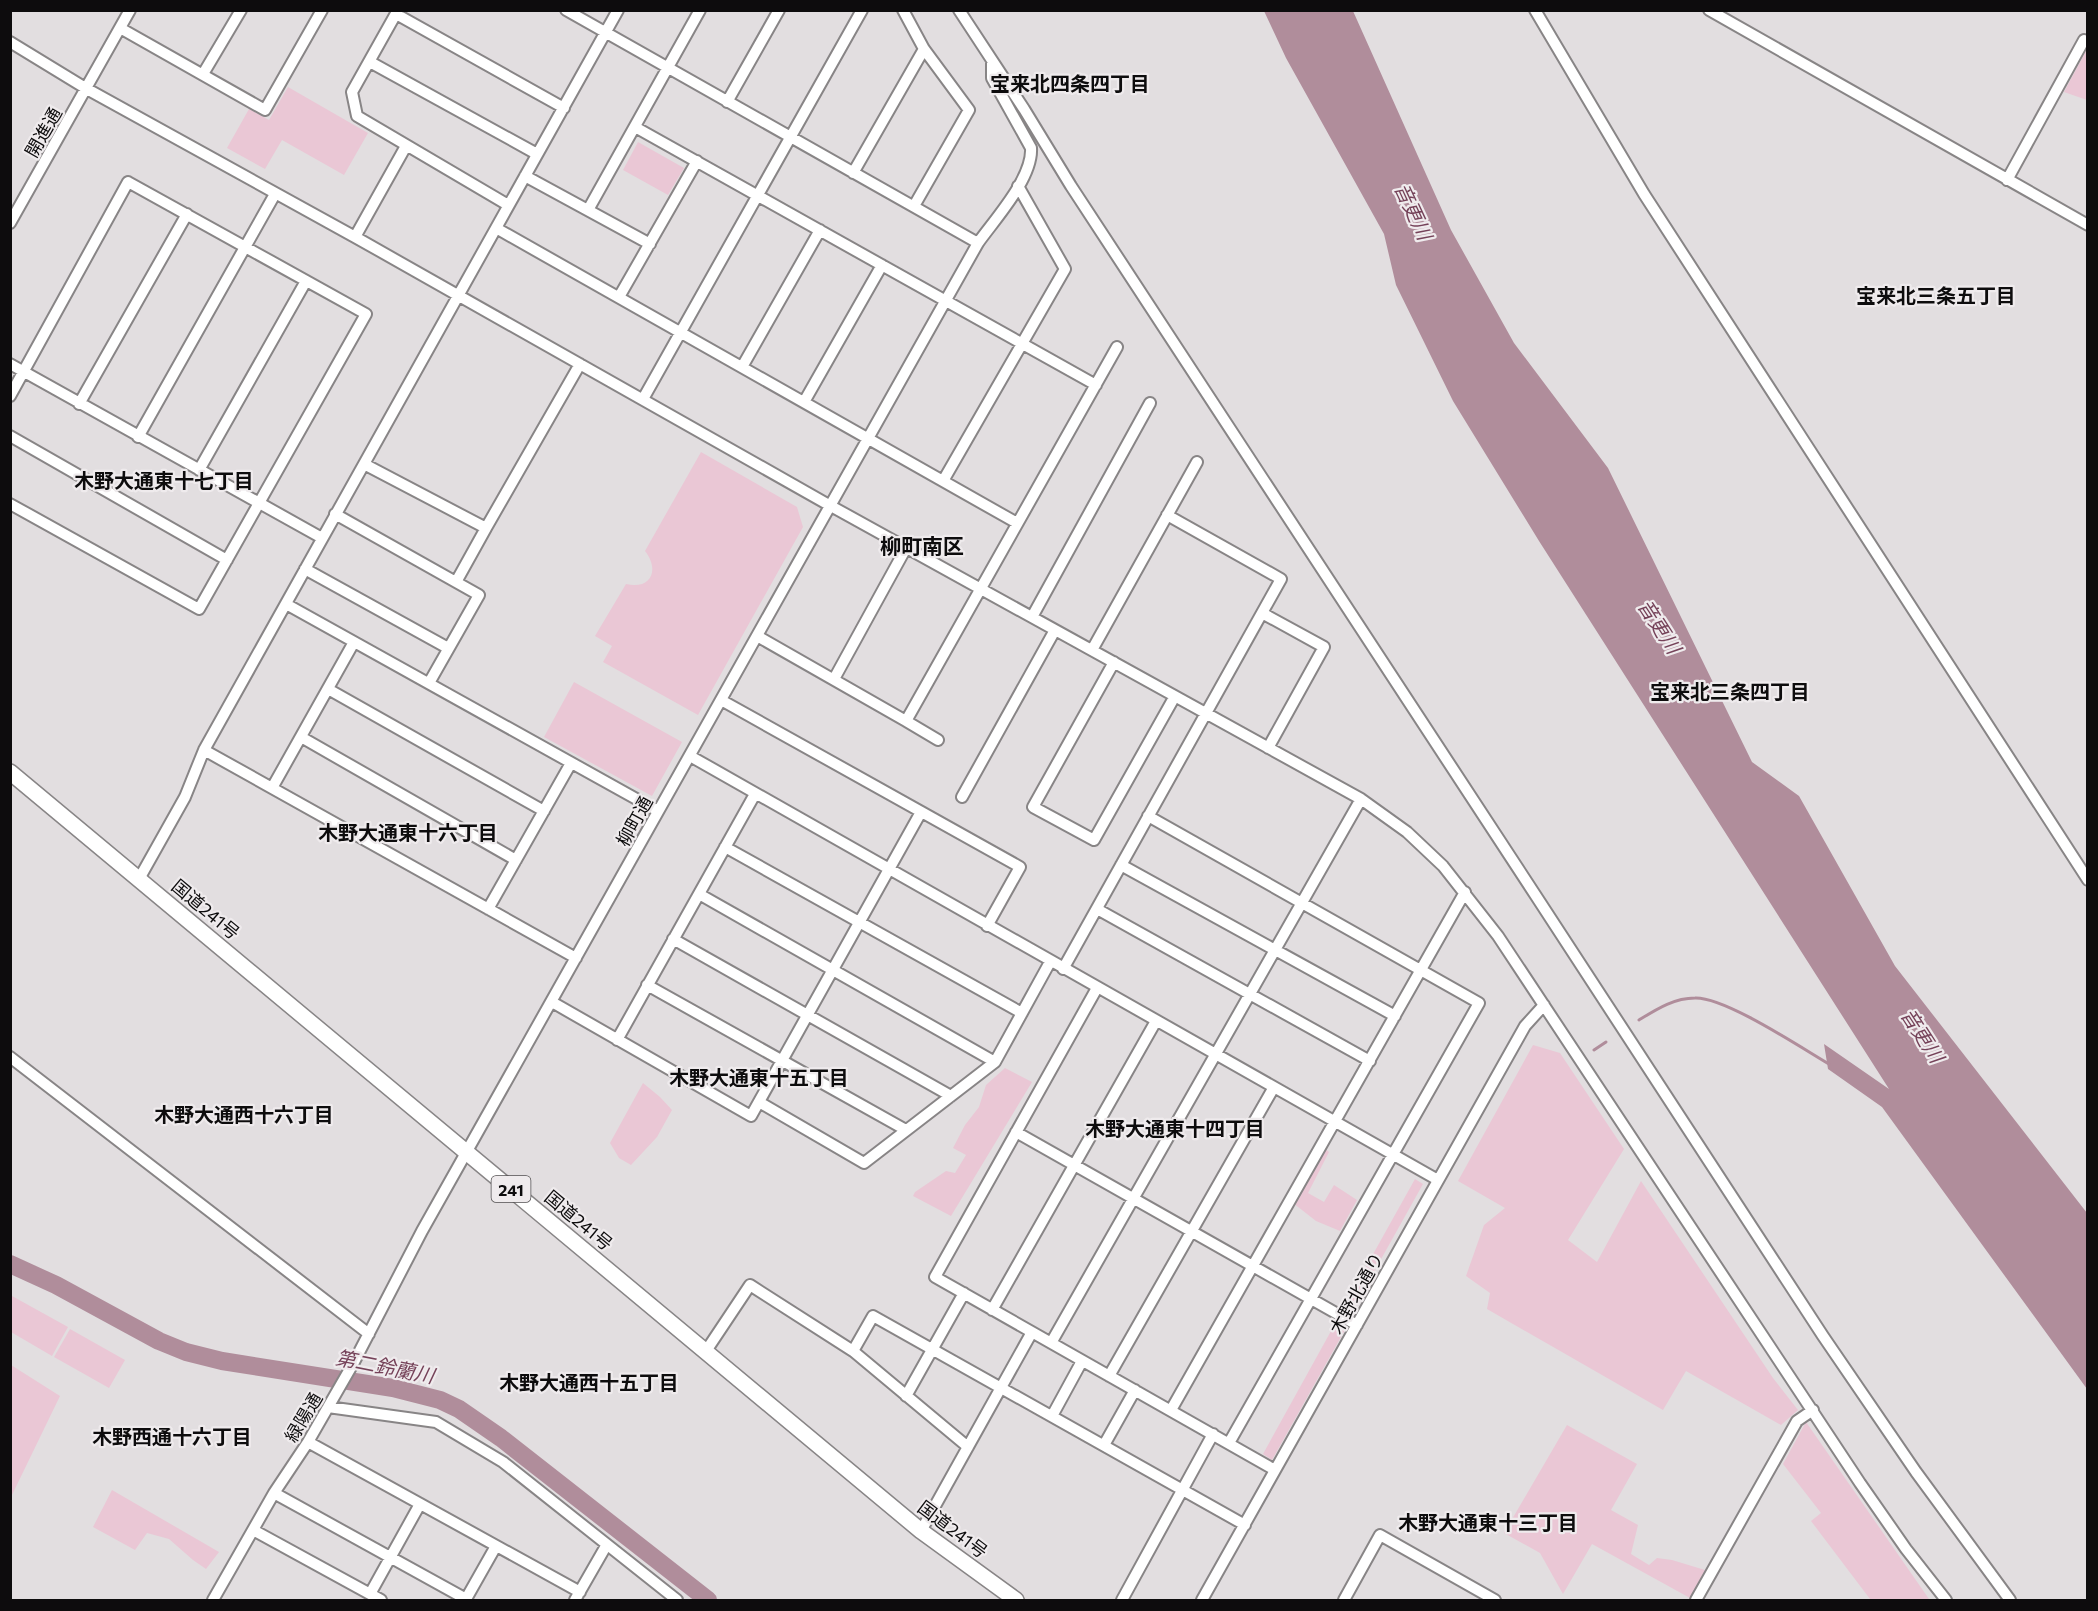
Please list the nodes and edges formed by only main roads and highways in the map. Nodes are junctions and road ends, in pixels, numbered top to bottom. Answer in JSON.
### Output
{"nodes":[{"id":1,"x":10,"y":772,"type":"edge"},
{"id":2,"x":1016,"y":1600,"type":"edge"}],
"edges":[{"from":1,"to":2,"type":"highway","name":"国道241号","number":"241"}]}
